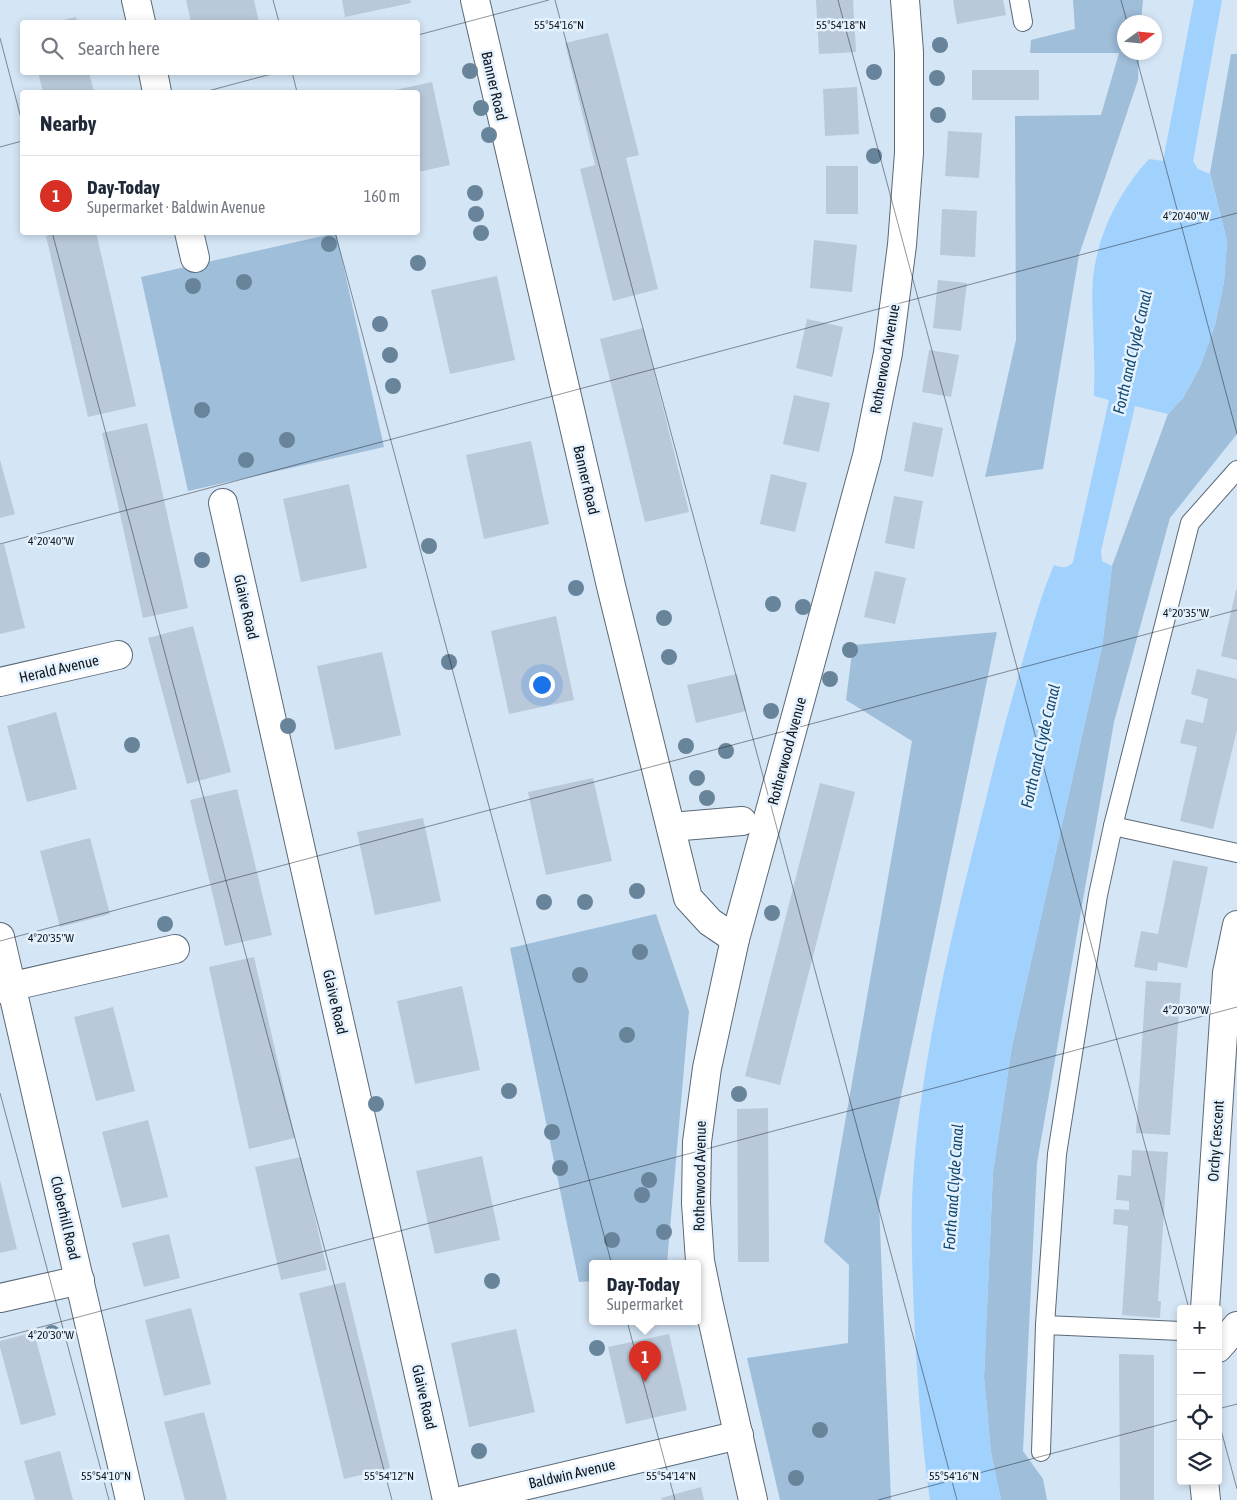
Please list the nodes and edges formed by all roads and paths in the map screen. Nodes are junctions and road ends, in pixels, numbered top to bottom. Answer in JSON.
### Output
{"nodes":[{"id":1,"x":136,"y":0,"type":"edge"},
{"id":2,"x":475,"y":0,"type":"edge"},
{"id":3,"x":905,"y":0,"type":"edge"},
{"id":4,"x":1019,"y":0,"type":"edge"},
{"id":5,"x":141,"y":20,"type":"edge"},
{"id":6,"x":1023,"y":22,"type":"dead end"},
{"id":7,"x":154,"y":75,"type":"edge"},
{"id":8,"x":158,"y":90,"type":"edge"},
{"id":9,"x":1237,"y":470,"type":"edge"},
{"id":10,"x":223,"y":503,"type":"dead end"},
{"id":11,"x":118,"y":655,"type":"dead end"},
{"id":12,"x":0,"y":682,"type":"edge"},
{"id":13,"x":742,"y":821,"type":"dead end"},
{"id":14,"x":1113,"y":826,"type":"junction"},
{"id":15,"x":671,"y":827,"type":"junction"},
{"id":16,"x":1237,"y":853,"type":"edge"},
{"id":17,"x":1237,"y":925,"type":"edge"},
{"id":18,"x":0,"y":937,"type":"edge"},
{"id":19,"x":735,"y":939,"type":"junction"},
{"id":20,"x":175,"y":949,"type":"dead end"},
{"id":21,"x":1232,"y":980,"type":"edge"},
{"id":22,"x":6,"y":988,"type":"edge"},
{"id":23,"x":80,"y":1280,"type":"junction"},
{"id":24,"x":0,"y":1298,"type":"edge"},
{"id":25,"x":1205,"y":1305,"type":"edge"},
{"id":26,"x":1045,"y":1325,"type":"junction"},
{"id":27,"x":1237,"y":1326,"type":"edge"},
{"id":28,"x":1177,"y":1331,"type":"edge"},
{"id":29,"x":1222,"y":1343,"type":"edge"},
{"id":30,"x":739,"y":1435,"type":"junction"},
{"id":31,"x":1041,"y":1452,"type":"dead end"},
{"id":32,"x":1204,"y":1485,"type":"edge"},
{"id":33,"x":130,"y":1500,"type":"edge"},
{"id":34,"x":447,"y":1500,"type":"edge"},
{"id":35,"x":464,"y":1500,"type":"edge"},
{"id":36,"x":753,"y":1500,"type":"edge"},
{"id":37,"x":1206,"y":1500,"type":"edge"}],
"edges":[{"from":1,"to":5,"type":"street"},
{"from":2,"to":15,"type":"street","name":"Banner Road"},
{"from":3,"to":19,"type":"street","name":"Rotherwood Avenue"},
{"from":4,"to":6,"type":"lane"},
{"from":7,"to":8,"type":"street"},
{"from":9,"to":14,"type":"lane"},
{"from":10,"to":34,"type":"street","name":"Glaive Road"},
{"from":11,"to":12,"type":"street","name":"Herald Avenue"},
{"from":13,"to":15,"type":"street"},
{"from":14,"to":16,"type":"lane"},
{"from":14,"to":26,"type":"lane"},
{"from":15,"to":19,"type":"street","name":"Banner Road"},
{"from":17,"to":21,"type":"street","name":"Orchy Crescent"},
{"from":18,"to":22,"type":"street","name":"Cloberhill Road"},
{"from":19,"to":30,"type":"street","name":"Rotherwood Avenue"},
{"from":20,"to":22,"type":"street"},
{"from":21,"to":25,"type":"street","name":"Orchy Crescent"},
{"from":22,"to":23,"type":"street","name":"Cloberhill Road"},
{"from":23,"to":24,"type":"street"},
{"from":23,"to":33,"type":"street","name":"Cloberhill Road"},
{"from":26,"to":28,"type":"lane"},
{"from":26,"to":31,"type":"lane"},
{"from":27,"to":29,"type":"street"},
{"from":30,"to":35,"type":"street","name":"Baldwin Avenue"},
{"from":30,"to":36,"type":"street","name":"Rotherwood Avenue"},
{"from":32,"to":37,"type":"street"}]}
